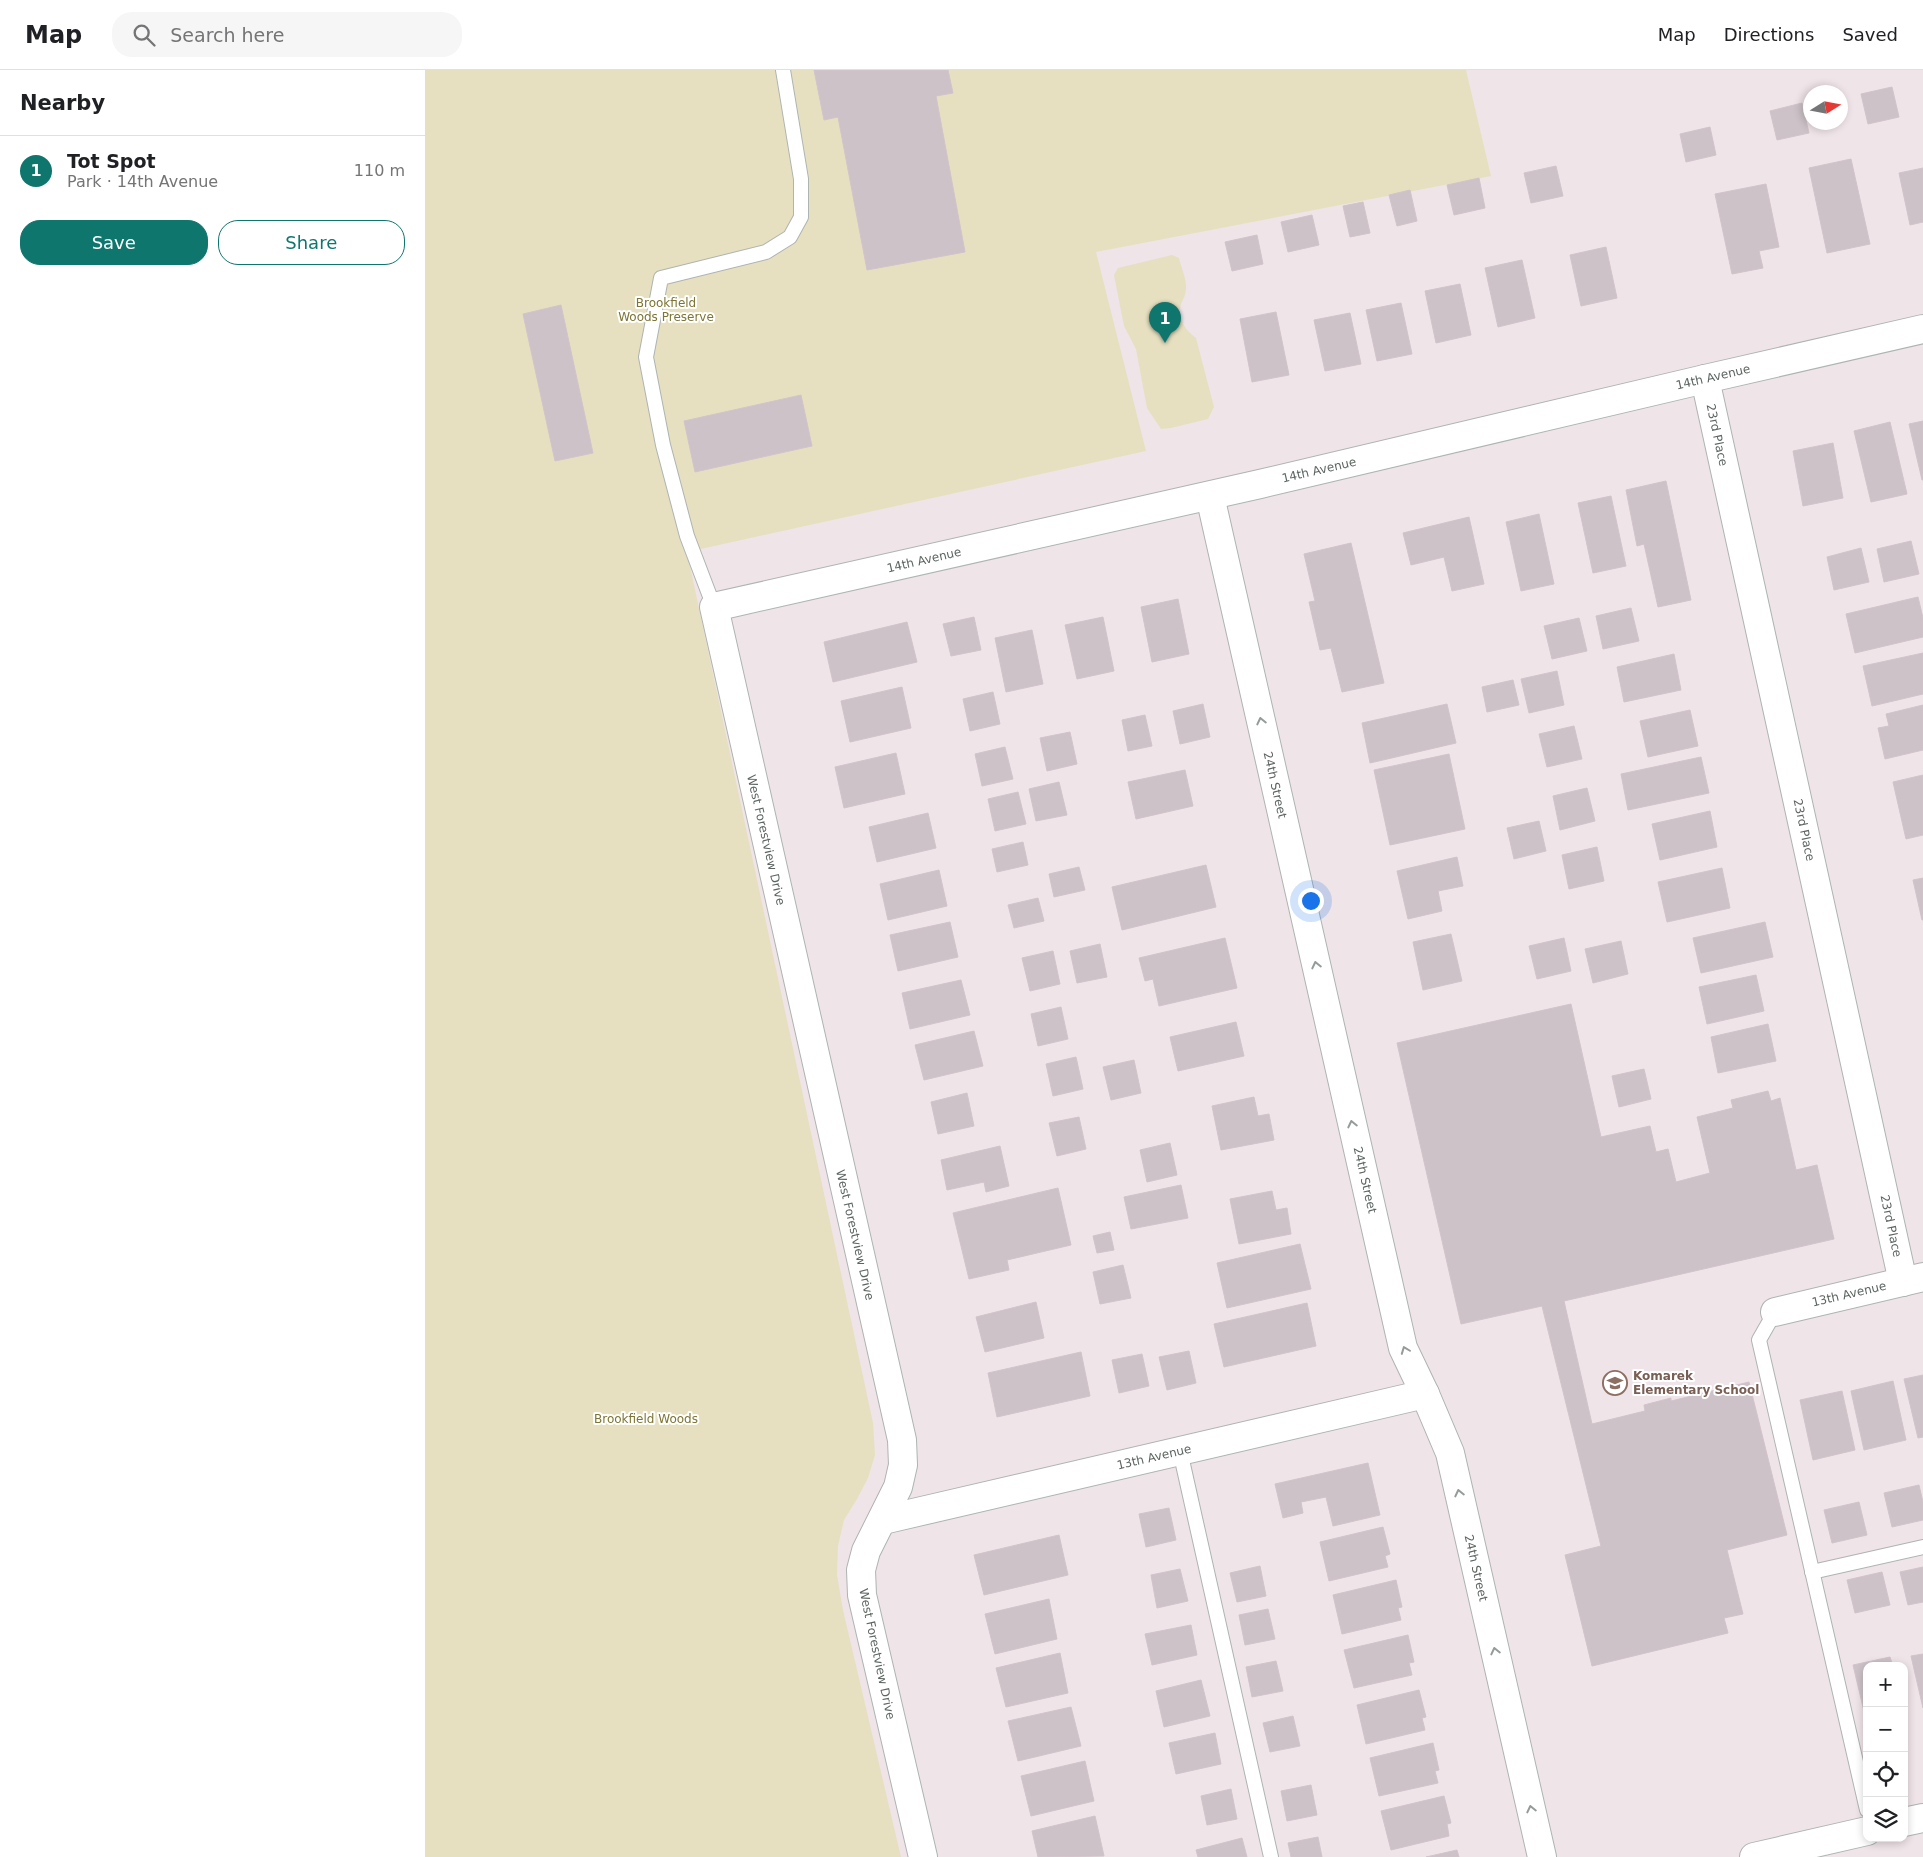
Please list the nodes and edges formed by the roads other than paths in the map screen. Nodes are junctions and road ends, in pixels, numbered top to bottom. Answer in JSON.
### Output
{"nodes":[{"id":1,"x":783,"y":70,"type":"edge"},
{"id":2,"x":1923,"y":329,"type":"edge"},
{"id":3,"x":1705,"y":379,"type":"junction"},
{"id":4,"x":1210,"y":496,"type":"junction"},
{"id":5,"x":714,"y":607,"type":"junction"},
{"id":6,"x":1913,"y":1279,"type":"edge"},
{"id":7,"x":1775,"y":1312,"type":"joint"},
{"id":8,"x":1425,"y":1394,"type":"junction"},
{"id":9,"x":1180,"y":1451,"type":"junction"},
{"id":10,"x":883,"y":1520,"type":"junction"},
{"id":11,"x":1923,"y":1547,"type":"edge"},
{"id":12,"x":1813,"y":1572,"type":"junction"},
{"id":13,"x":1864,"y":1797,"type":"edge"},
{"id":14,"x":1923,"y":1818,"type":"edge"},
{"id":15,"x":1908,"y":1821,"type":"edge"},
{"id":16,"x":1863,"y":1832,"type":"edge"},
{"id":17,"x":1816,"y":1850,"type":"edge"},
{"id":18,"x":923,"y":1857,"type":"edge"},
{"id":19,"x":1271,"y":1857,"type":"edge"},
{"id":20,"x":1542,"y":1857,"type":"edge"},
{"id":21,"x":1754,"y":1857,"type":"edge"}],
"edges":[{"from":1,"to":5,"type":"lane"},
{"from":2,"to":3,"type":"street","name":"14th Avenue"},
{"from":3,"to":4,"type":"street","name":"14th Avenue"},
{"from":3,"to":6,"type":"street","name":"23rd Place"},
{"from":4,"to":5,"type":"street","name":"14th Avenue"},
{"from":8,"to":4,"type":"street","name":"24th Street","one_way":true},
{"from":5,"to":10,"type":"street","name":"West Forestview Drive"},
{"from":6,"to":7,"type":"street","name":"13th Avenue"},
{"from":7,"to":12,"type":"lane"},
{"from":8,"to":9,"type":"street","name":"13th Avenue"},
{"from":20,"to":8,"type":"street","name":"24th Street","one_way":true},
{"from":9,"to":10,"type":"street","name":"13th Avenue"},
{"from":9,"to":19,"type":"lane"},
{"from":10,"to":18,"type":"street","name":"West Forestview Drive"},
{"from":11,"to":12,"type":"lane"},
{"from":12,"to":13,"type":"lane"},
{"from":14,"to":15,"type":"street"},
{"from":16,"to":17,"type":"street"},
{"from":17,"to":21,"type":"street"}]}
